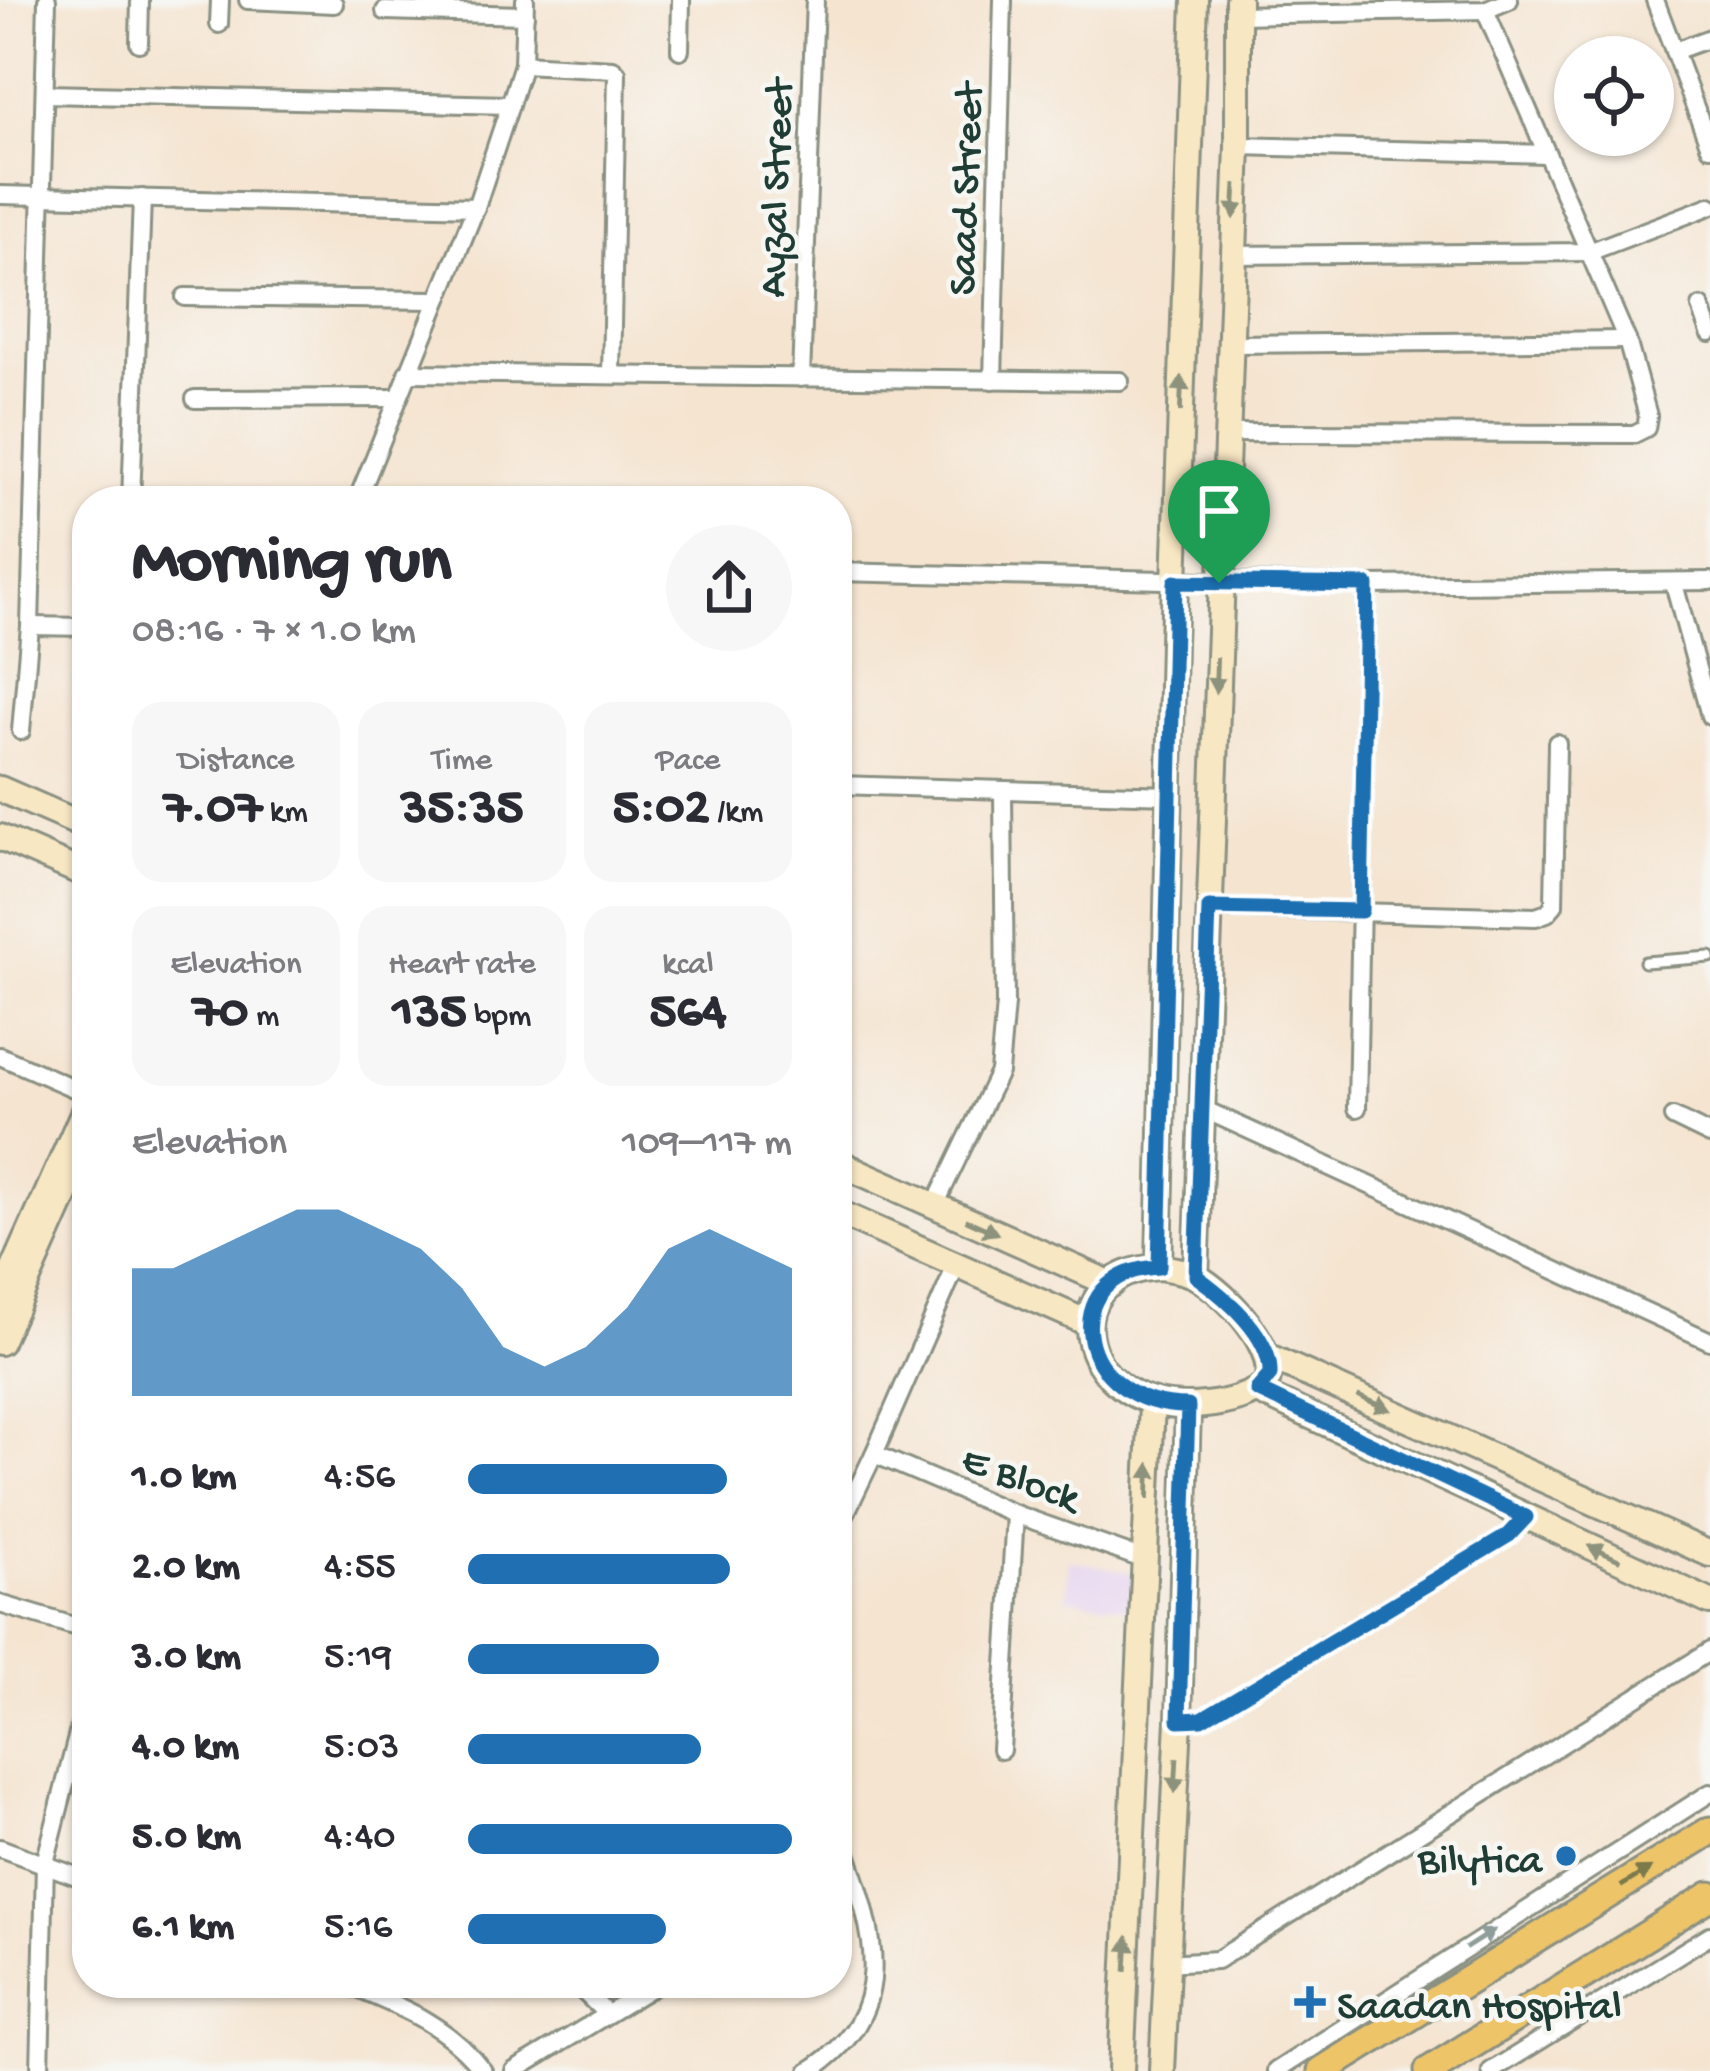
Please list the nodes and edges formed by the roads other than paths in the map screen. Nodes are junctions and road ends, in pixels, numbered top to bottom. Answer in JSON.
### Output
{"nodes":[{"id":1,"x":46,"y":0,"type":"edge"},
{"id":2,"x":140,"y":0,"type":"edge"},
{"id":3,"x":220,"y":0,"type":"edge"},
{"id":4,"x":248,"y":0,"type":"edge"},
{"id":5,"x":681,"y":0,"type":"edge"},
{"id":6,"x":815,"y":0,"type":"edge"},
{"id":7,"x":1004,"y":0,"type":"edge"},
{"id":8,"x":1195,"y":0,"type":"edge"},
{"id":9,"x":1509,"y":0,"type":"edge"},
{"id":10,"x":1655,"y":0,"type":"edge"},
{"id":11,"x":297,"y":1,"type":"edge"},
{"id":12,"x":334,"y":4,"type":"dead end"},
{"id":13,"x":385,"y":6,"type":"edge"},
{"id":14,"x":1396,"y":7,"type":"edge"},
{"id":15,"x":525,"y":8,"type":"edge"},
{"id":16,"x":1238,"y":8,"type":"edge"},
{"id":17,"x":1486,"y":10,"type":"junction"},
{"id":18,"x":219,"y":24,"type":"dead end"},
{"id":19,"x":1668,"y":36,"type":"edge"},
{"id":20,"x":1710,"y":38,"type":"edge"},
{"id":21,"x":139,"y":43,"type":"dead end"},
{"id":22,"x":680,"y":50,"type":"dead end"},
{"id":23,"x":1674,"y":51,"type":"joint"},
{"id":24,"x":523,"y":64,"type":"junction"},
{"id":25,"x":45,"y":94,"type":"junction"},
{"id":26,"x":510,"y":104,"type":"junction"},
{"id":27,"x":1238,"y":146,"type":"junction"},
{"id":28,"x":1710,"y":147,"type":"edge"},
{"id":29,"x":1547,"y":154,"type":"junction"},
{"id":30,"x":0,"y":195,"type":"edge"},
{"id":31,"x":44,"y":196,"type":"junction"},
{"id":32,"x":142,"y":198,"type":"junction"},
{"id":33,"x":1710,"y":206,"type":"edge"},
{"id":34,"x":476,"y":207,"type":"junction"},
{"id":35,"x":1589,"y":252,"type":"junction"},
{"id":36,"x":1232,"y":255,"type":"junction"},
{"id":37,"x":185,"y":297,"type":"dead end"},
{"id":38,"x":437,"y":300,"type":"junction"},
{"id":39,"x":1701,"y":307,"type":"dead end"},
{"id":40,"x":1710,"y":333,"type":"edge"},
{"id":41,"x":1627,"y":340,"type":"junction"},
{"id":42,"x":1230,"y":344,"type":"junction"},
{"id":43,"x":407,"y":373,"type":"junction"},
{"id":44,"x":611,"y":374,"type":"junction"},
{"id":45,"x":801,"y":378,"type":"junction"},
{"id":46,"x":993,"y":380,"type":"junction"},
{"id":47,"x":1120,"y":381,"type":"dead end"},
{"id":48,"x":396,"y":398,"type":"junction"},
{"id":49,"x":195,"y":399,"type":"dead end"},
{"id":50,"x":1227,"y":433,"type":"junction"},
{"id":51,"x":132,"y":486,"type":"edge"},
{"id":52,"x":368,"y":486,"type":"edge"},
{"id":53,"x":852,"y":572,"type":"edge"},
{"id":54,"x":1710,"y":581,"type":"edge"},
{"id":55,"x":1175,"y":582,"type":"junction"},
{"id":56,"x":1219,"y":583,"type":"junction"},
{"id":57,"x":1674,"y":584,"type":"junction"},
{"id":58,"x":1367,"y":585,"type":"junction"},
{"id":59,"x":30,"y":626,"type":"junction"},
{"id":60,"x":72,"y":627,"type":"edge"},
{"id":61,"x":1710,"y":716,"type":"edge"},
{"id":62,"x":21,"y":731,"type":"dead end"},
{"id":63,"x":1557,"y":743,"type":"dead end"},
{"id":64,"x":852,"y":786,"type":"edge"},
{"id":65,"x":0,"y":789,"type":"edge"},
{"id":66,"x":1003,"y":791,"type":"junction"},
{"id":67,"x":1171,"y":795,"type":"junction"},
{"id":68,"x":72,"y":820,"type":"edge"},
{"id":69,"x":0,"y":837,"type":"edge"},
{"id":70,"x":72,"y":868,"type":"edge"},
{"id":71,"x":1209,"y":908,"type":"junction"},
{"id":72,"x":1361,"y":911,"type":"junction"},
{"id":73,"x":1710,"y":958,"type":"edge"},
{"id":74,"x":1645,"y":962,"type":"dead end"},
{"id":75,"x":0,"y":1056,"type":"edge"},
{"id":76,"x":72,"y":1087,"type":"edge"},
{"id":77,"x":1201,"y":1108,"type":"junction"},
{"id":78,"x":1357,"y":1108,"type":"dead end"},
{"id":79,"x":1673,"y":1117,"type":"dead end"},
{"id":80,"x":1710,"y":1135,"type":"edge"},
{"id":81,"x":72,"y":1138,"type":"edge"},
{"id":82,"x":852,"y":1169,"type":"edge"},
{"id":83,"x":72,"y":1180,"type":"edge"},
{"id":84,"x":935,"y":1205,"type":"junction"},
{"id":85,"x":852,"y":1219,"type":"edge"},
{"id":86,"x":956,"y":1266,"type":"junction"},
{"id":87,"x":1159,"y":1267,"type":"junction"},
{"id":88,"x":1196,"y":1276,"type":"junction"},
{"id":89,"x":1111,"y":1284,"type":"junction"},
{"id":90,"x":0,"y":1300,"type":"edge"},
{"id":91,"x":1088,"y":1323,"type":"junction"},
{"id":92,"x":1710,"y":1341,"type":"edge"},
{"id":93,"x":0,"y":1342,"type":"edge"},
{"id":94,"x":1267,"y":1355,"type":"junction"},
{"id":95,"x":1257,"y":1390,"type":"junction"},
{"id":96,"x":1152,"y":1404,"type":"junction"},
{"id":97,"x":1188,"y":1406,"type":"junction"},
{"id":98,"x":874,"y":1454,"type":"junction"},
{"id":99,"x":852,"y":1500,"type":"edge"},
{"id":100,"x":1015,"y":1514,"type":"junction"},
{"id":101,"x":1526,"y":1517,"type":"junction"},
{"id":102,"x":1710,"y":1554,"type":"edge"},
{"id":103,"x":1145,"y":1560,"type":"junction"},
{"id":104,"x":1710,"y":1602,"type":"edge"},
{"id":105,"x":0,"y":1604,"type":"edge"},
{"id":106,"x":72,"y":1626,"type":"edge"},
{"id":107,"x":1710,"y":1652,"type":"edge"},
{"id":108,"x":1179,"y":1720,"type":"junction"},
{"id":109,"x":1000,"y":1750,"type":"dead end"},
{"id":110,"x":72,"y":1776,"type":"edge"},
{"id":111,"x":1710,"y":1793,"type":"edge"},
{"id":112,"x":1710,"y":1831,"type":"edge"},
{"id":113,"x":0,"y":1849,"type":"edge"},
{"id":114,"x":45,"y":1862,"type":"junction"},
{"id":115,"x":72,"y":1874,"type":"edge"},
{"id":116,"x":852,"y":1889,"type":"edge"},
{"id":117,"x":1710,"y":1896,"type":"edge"},
{"id":118,"x":1710,"y":1935,"type":"edge"},
{"id":119,"x":1166,"y":1963,"type":"junction"},
{"id":120,"x":380,"y":1998,"type":"edge"},
{"id":121,"x":590,"y":1998,"type":"edge"},
{"id":122,"x":634,"y":1998,"type":"edge"},
{"id":123,"x":607,"y":2014,"type":"junction"},
{"id":124,"x":40,"y":2071,"type":"edge"},
{"id":125,"x":483,"y":2071,"type":"edge"},
{"id":126,"x":514,"y":2071,"type":"edge"},
{"id":127,"x":809,"y":2071,"type":"edge"},
{"id":128,"x":1121,"y":2071,"type":"edge"},
{"id":129,"x":1162,"y":2071,"type":"edge"},
{"id":130,"x":1276,"y":2071,"type":"edge"},
{"id":131,"x":1322,"y":2071,"type":"edge"},
{"id":132,"x":1429,"y":2071,"type":"edge"},
{"id":133,"x":1490,"y":2071,"type":"edge"}],
"edges":[{"from":1,"to":25,"type":"street"},
{"from":2,"to":21,"type":"street"},
{"from":3,"to":18,"type":"street"},
{"from":4,"to":11,"type":"street"},
{"from":5,"to":22,"type":"street"},
{"from":6,"to":45,"type":"street","name":"Ayzal Street"},
{"from":7,"to":46,"type":"street","name":"Saad Street"},
{"from":55,"to":8,"type":"street","one_way":true},
{"from":9,"to":17,"type":"street"},
{"from":10,"to":19,"type":"street"},
{"from":11,"to":12,"type":"street"},
{"from":13,"to":15,"type":"street"},
{"from":14,"to":16,"type":"street"},
{"from":14,"to":17,"type":"street"},
{"from":15,"to":24,"type":"street"},
{"from":16,"to":27,"type":"street"},
{"from":17,"to":29,"type":"street"},
{"from":20,"to":23,"type":"street"},
{"from":23,"to":28,"type":"street"},
{"from":24,"to":26,"type":"street"},
{"from":24,"to":44,"type":"street"},
{"from":25,"to":26,"type":"street"},
{"from":25,"to":31,"type":"street"},
{"from":26,"to":34,"type":"street"},
{"from":27,"to":29,"type":"street"},
{"from":27,"to":36,"type":"street","one_way":true},
{"from":29,"to":35,"type":"street"},
{"from":30,"to":31,"type":"street"},
{"from":31,"to":32,"type":"street"},
{"from":31,"to":59,"type":"street"},
{"from":32,"to":34,"type":"street"},
{"from":32,"to":51,"type":"street"},
{"from":33,"to":35,"type":"street"},
{"from":34,"to":38,"type":"street"},
{"from":35,"to":36,"type":"street"},
{"from":35,"to":41,"type":"street"},
{"from":36,"to":42,"type":"street"},
{"from":37,"to":38,"type":"street"},
{"from":38,"to":43,"type":"street"},
{"from":39,"to":40,"type":"street"},
{"from":41,"to":42,"type":"street"},
{"from":41,"to":50,"type":"street"},
{"from":42,"to":50,"type":"street"},
{"from":43,"to":44,"type":"street"},
{"from":43,"to":48,"type":"street"},
{"from":44,"to":45,"type":"street"},
{"from":45,"to":46,"type":"street"},
{"from":46,"to":47,"type":"street"},
{"from":48,"to":49,"type":"street"},
{"from":48,"to":52,"type":"street"},
{"from":50,"to":56,"type":"street"},
{"from":53,"to":55,"type":"street"},
{"from":54,"to":57,"type":"street"},
{"from":55,"to":56,"type":"street"},
{"from":55,"to":67,"type":"street"},
{"from":56,"to":58,"type":"street"},
{"from":56,"to":71,"type":"street","one_way":true},
{"from":57,"to":58,"type":"street"},
{"from":57,"to":61,"type":"street"},
{"from":58,"to":72,"type":"street"},
{"from":59,"to":60,"type":"street"},
{"from":59,"to":62,"type":"street"},
{"from":63,"to":72,"type":"street"},
{"from":64,"to":66,"type":"street"},
{"from":65,"to":68,"type":"street"},
{"from":66,"to":67,"type":"street"},
{"from":66,"to":84,"type":"street"},
{"from":67,"to":87,"type":"street"},
{"from":69,"to":70,"type":"street"},
{"from":71,"to":72,"type":"street"},
{"from":71,"to":77,"type":"street"},
{"from":72,"to":78,"type":"street"},
{"from":73,"to":74,"type":"lane"},
{"from":75,"to":76,"type":"street"},
{"from":77,"to":88,"type":"street"},
{"from":77,"to":92,"type":"street"},
{"from":79,"to":80,"type":"street"},
{"from":81,"to":90,"type":"street"},
{"from":82,"to":84,"type":"street"},
{"from":83,"to":93,"type":"street"},
{"from":84,"to":89,"type":"street","one_way":true},
{"from":85,"to":86,"type":"street"},
{"from":86,"to":91,"type":"street"},
{"from":86,"to":98,"type":"street"},
{"from":87,"to":88,"type":"street"},
{"from":87,"to":89,"type":"street"},
{"from":88,"to":94,"type":"street"},
{"from":89,"to":91,"type":"street"},
{"from":91,"to":96,"type":"street"},
{"from":94,"to":95,"type":"street"},
{"from":94,"to":102,"type":"street","one_way":true},
{"from":95,"to":97,"type":"street"},
{"from":95,"to":101,"type":"street"},
{"from":96,"to":97,"type":"street"},
{"from":103,"to":96,"type":"street","one_way":true},
{"from":97,"to":108,"type":"street"},
{"from":98,"to":99,"type":"street"},
{"from":98,"to":100,"type":"street","name":"E Block"},
{"from":100,"to":103,"type":"street","name":"E Block"},
{"from":100,"to":109,"type":"street"},
{"from":104,"to":101,"type":"street","one_way":true},
{"from":101,"to":108,"type":"street"},
{"from":128,"to":103,"type":"street","one_way":true},
{"from":105,"to":106,"type":"street"},
{"from":107,"to":119,"type":"street"},
{"from":108,"to":119,"type":"street","one_way":true},
{"from":110,"to":114,"type":"street"},
{"from":130,"to":111,"type":"street","one_way":true},
{"from":131,"to":112,"type":"main road","one_way":true},
{"from":113,"to":114,"type":"street"},
{"from":114,"to":115,"type":"street"},
{"from":114,"to":124,"type":"street"},
{"from":116,"to":127,"type":"street"},
{"from":117,"to":132,"type":"main road"},
{"from":118,"to":133,"type":"street"},
{"from":119,"to":129,"type":"street"},
{"from":120,"to":125,"type":"street"},
{"from":121,"to":123,"type":"street"},
{"from":122,"to":123,"type":"street"},
{"from":123,"to":126,"type":"street"}]}
